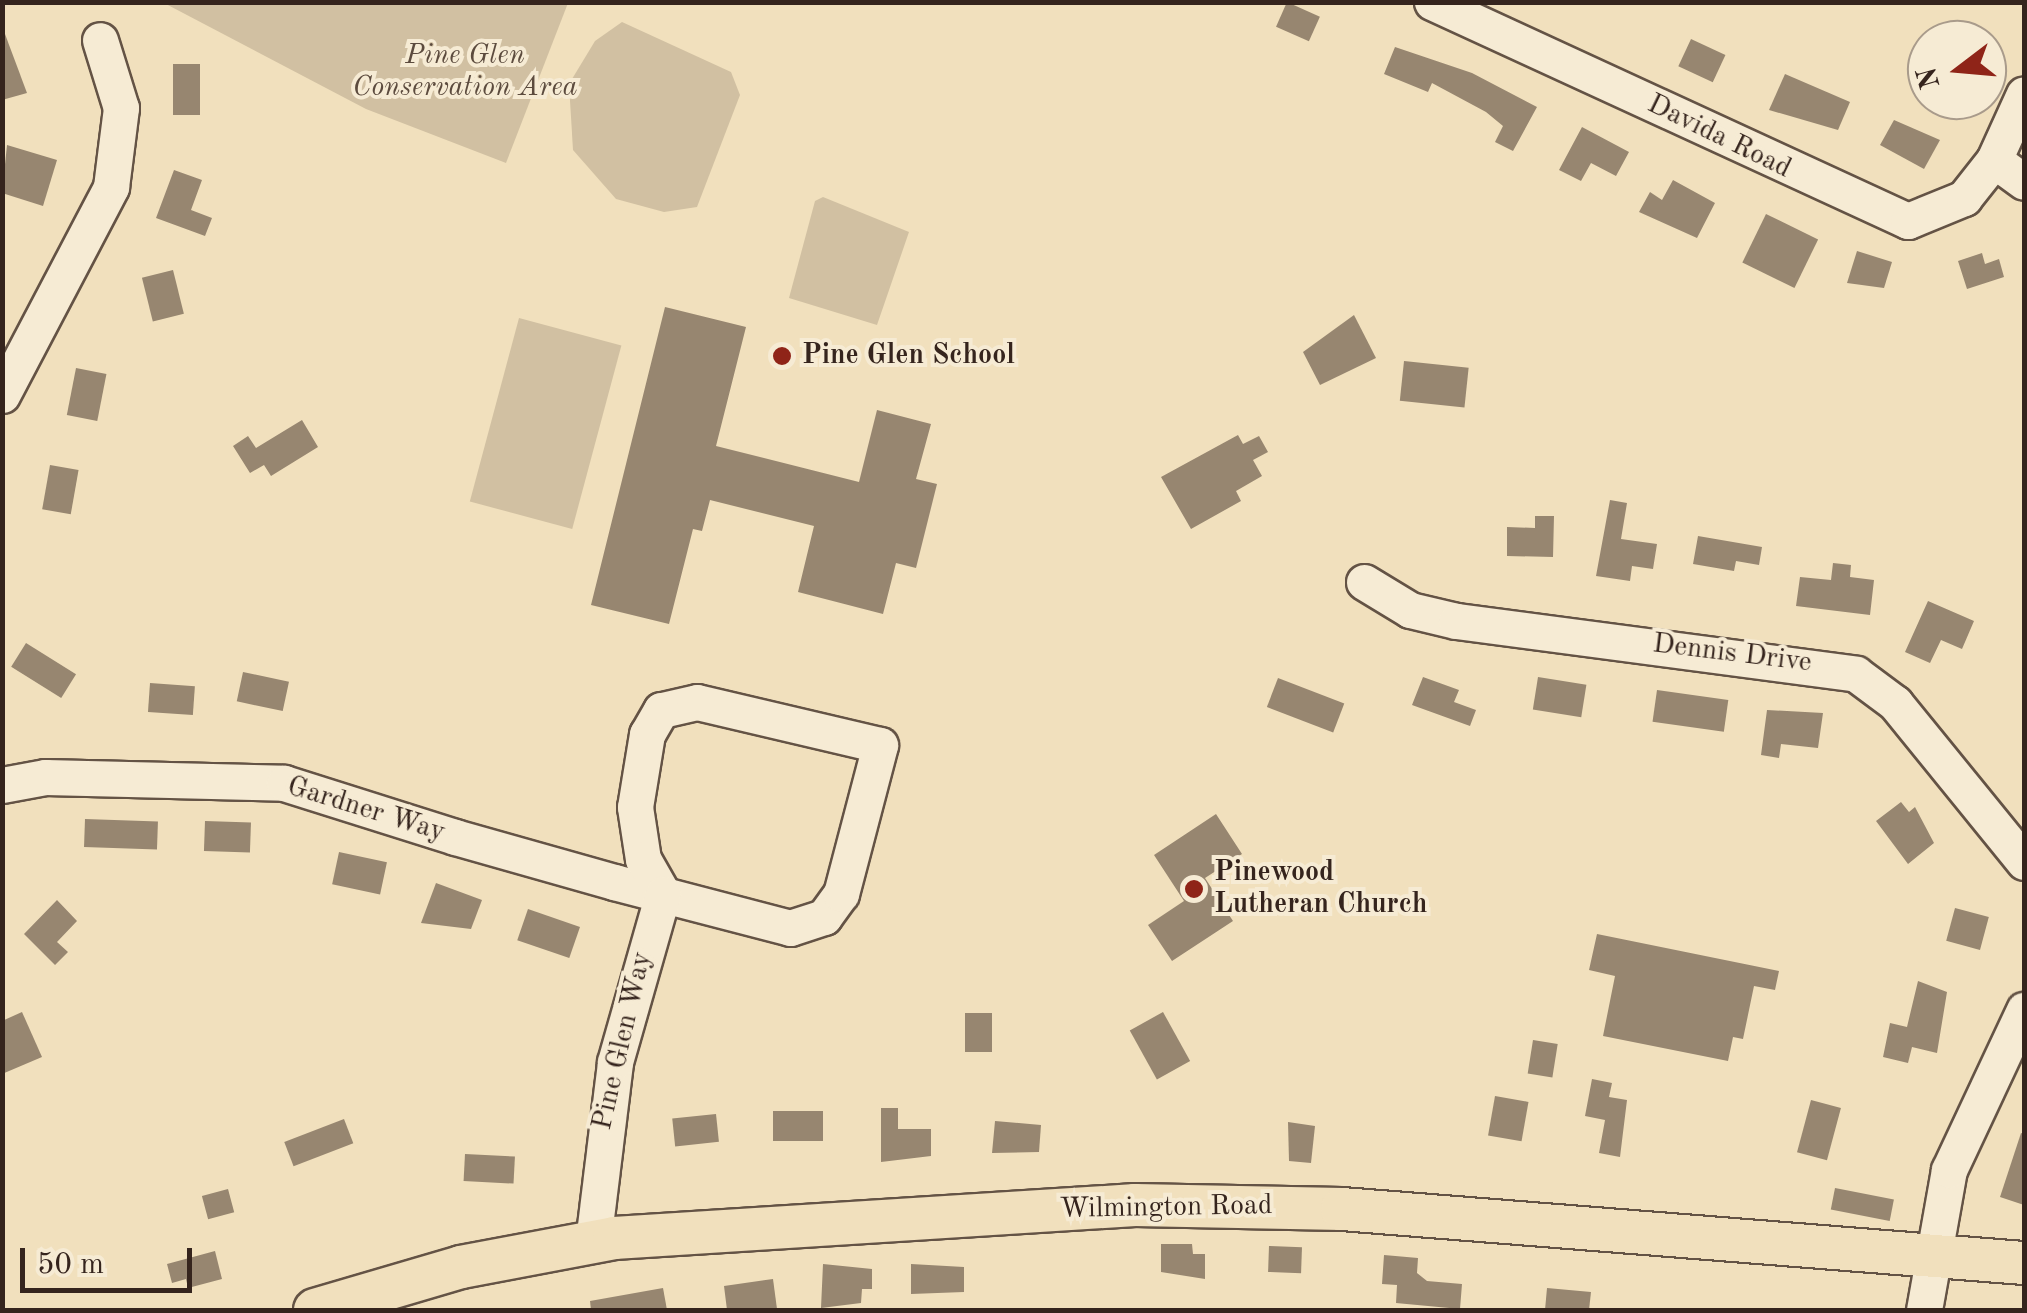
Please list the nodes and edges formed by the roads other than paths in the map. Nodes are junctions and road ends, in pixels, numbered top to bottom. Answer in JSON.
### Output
{"nodes":[{"id":1,"x":1432,"y":2,"type":"edge"},
{"id":2,"x":100,"y":40,"type":"dead end"},
{"id":3,"x":2024,"y":94,"type":"edge"},
{"id":4,"x":1994,"y":160,"type":"junction"},
{"id":5,"x":2024,"y":182,"type":"edge"},
{"id":6,"x":2,"y":395,"type":"edge"},
{"id":7,"x":1364,"y":582,"type":"dead end"},
{"id":8,"x":2,"y":784,"type":"edge"},
{"id":9,"x":2024,"y":862,"type":"edge"},
{"id":10,"x":663,"y":894,"type":"junction"},
{"id":11,"x":2024,"y":1010,"type":"edge"},
{"id":12,"x":593,"y":1242,"type":"junction"},
{"id":13,"x":1929,"y":1257,"type":"junction"},
{"id":14,"x":2024,"y":1263,"type":"edge"},
{"id":15,"x":315,"y":1310,"type":"edge"},
{"id":16,"x":1924,"y":1310,"type":"edge"}],
"edges":[{"from":1,"to":4,"type":"street","name":"Davida Road"},
{"from":2,"to":6,"type":"street"},
{"from":3,"to":4,"type":"street","name":"Davida Road"},
{"from":4,"to":5,"type":"street"},
{"from":7,"to":9,"type":"street","name":"Dennis Drive"},
{"from":8,"to":10,"type":"street","name":"Gardner Way"},
{"from":10,"to":10,"type":"street"},
{"from":10,"to":12,"type":"street","name":"Pine Glen Way"},
{"from":11,"to":13,"type":"street"},
{"from":12,"to":13,"type":"main road","name":"Wilmington Road"},
{"from":12,"to":15,"type":"main road","name":"Wilmington Road"},
{"from":13,"to":14,"type":"main road","name":"Wilmington Road"},
{"from":13,"to":16,"type":"street"}]}
